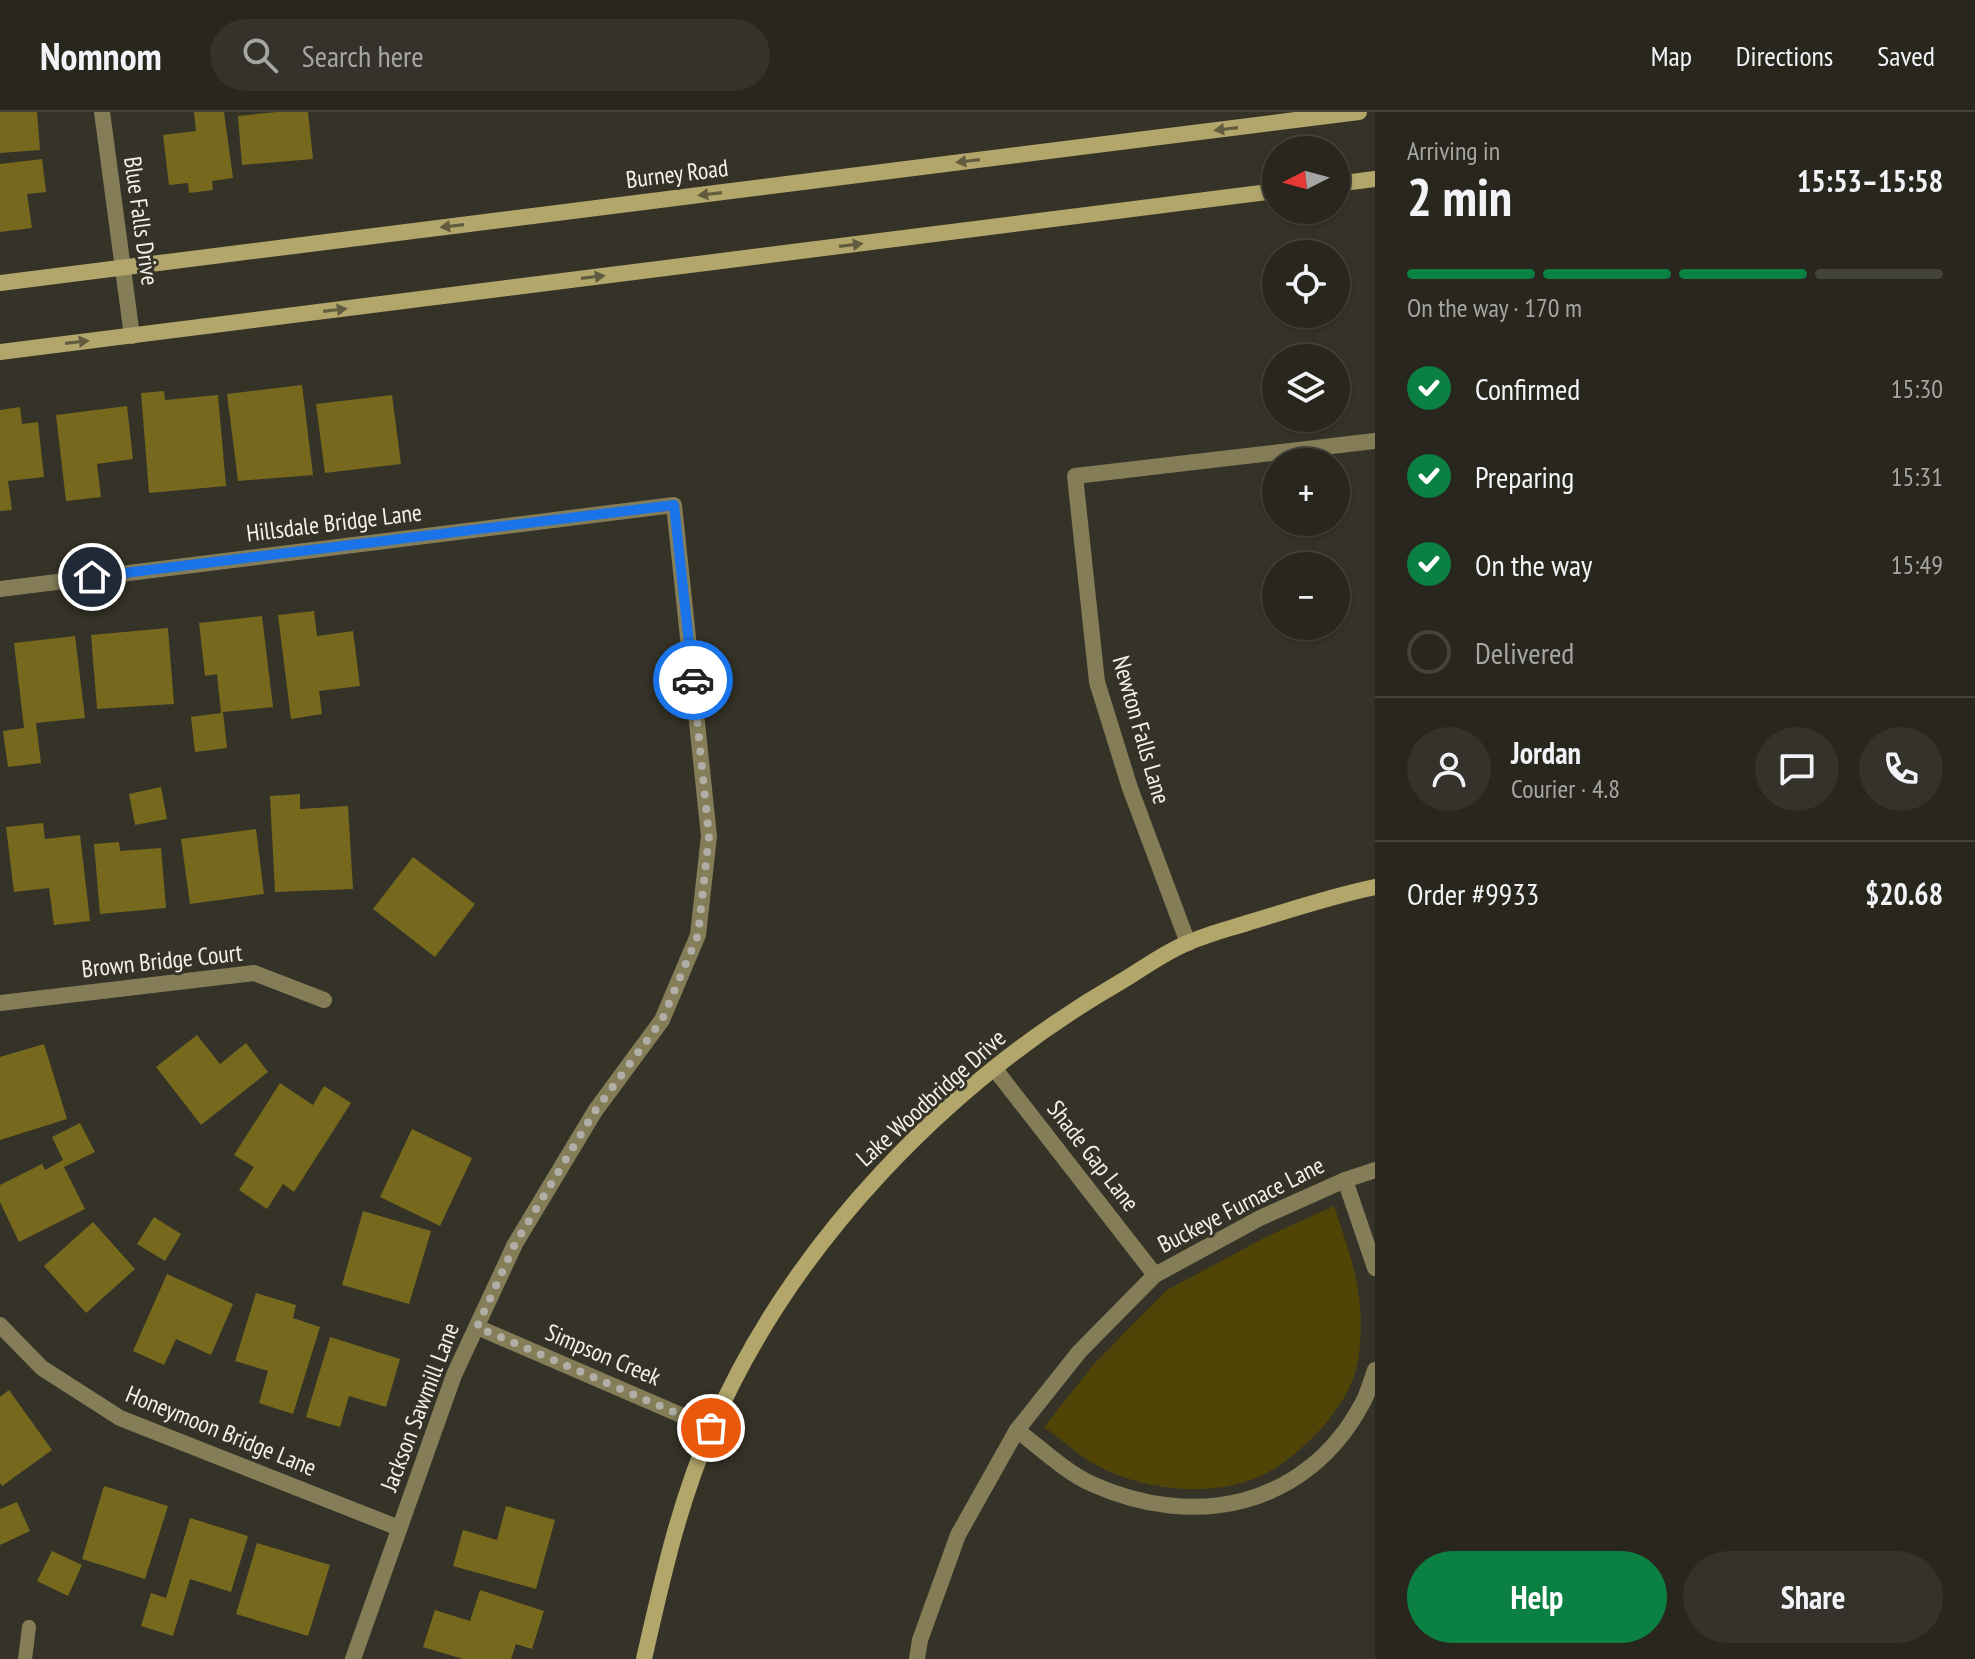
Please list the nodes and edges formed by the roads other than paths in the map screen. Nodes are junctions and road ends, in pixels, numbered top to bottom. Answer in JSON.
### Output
{"nodes":[{"id":1,"x":102,"y":112,"type":"edge"},
{"id":2,"x":1359,"y":112,"type":"edge"},
{"id":3,"x":1375,"y":179,"type":"edge"},
{"id":4,"x":1350,"y":182,"type":"edge"},
{"id":5,"x":1262,"y":193,"type":"edge"},
{"id":6,"x":123,"y":268,"type":"junction"},
{"id":7,"x":0,"y":283,"type":"edge"},
{"id":8,"x":132,"y":336,"type":"junction"},
{"id":9,"x":0,"y":352,"type":"edge"},
{"id":10,"x":1375,"y":441,"type":"edge"},
{"id":11,"x":674,"y":505,"type":"joint"},
{"id":12,"x":0,"y":589,"type":"edge"},
{"id":13,"x":1375,"y":887,"type":"edge"},
{"id":14,"x":1188,"y":943,"type":"junction"},
{"id":15,"x":324,"y":1000,"type":"dead end"},
{"id":16,"x":0,"y":1003,"type":"edge"},
{"id":17,"x":994,"y":1068,"type":"junction"},
{"id":18,"x":1375,"y":1170,"type":"edge"},
{"id":19,"x":1345,"y":1180,"type":"junction"},
{"id":20,"x":1375,"y":1268,"type":"edge"},
{"id":21,"x":1155,"y":1275,"type":"junction"},
{"id":22,"x":0,"y":1325,"type":"edge"},
{"id":23,"x":477,"y":1327,"type":"junction"},
{"id":24,"x":1375,"y":1370,"type":"edge"},
{"id":25,"x":711,"y":1428,"type":"junction"},
{"id":26,"x":1017,"y":1430,"type":"junction"},
{"id":27,"x":399,"y":1528,"type":"junction"},
{"id":28,"x":29,"y":1627,"type":"dead end"},
{"id":29,"x":25,"y":1659,"type":"edge"},
{"id":30,"x":353,"y":1659,"type":"edge"},
{"id":31,"x":644,"y":1659,"type":"edge"},
{"id":32,"x":917,"y":1659,"type":"edge"}],
"edges":[{"from":1,"to":6,"type":"street","name":"Blue Falls Drive"},
{"from":2,"to":6,"type":"street","name":"Burney Road","one_way":true},
{"from":3,"to":4,"type":"street"},
{"from":8,"to":5,"type":"street","one_way":true},
{"from":6,"to":7,"type":"street","name":"Burney Road"},
{"from":6,"to":8,"type":"street","name":"Blue Falls Drive"},
{"from":9,"to":8,"type":"street","one_way":true},
{"from":10,"to":14,"type":"street","name":"Newton Falls Lane"},
{"from":11,"to":12,"type":"street","name":"Hillsdale Bridge Lane"},
{"from":11,"to":23,"type":"street","name":"Jackson Sawmill Lane"},
{"from":13,"to":14,"type":"street","name":"Lake Woodbridge Drive"},
{"from":14,"to":17,"type":"street","name":"Lake Woodbridge Drive"},
{"from":15,"to":16,"type":"street","name":"Brown Bridge Court"},
{"from":17,"to":21,"type":"street","name":"Shade Gap Lane"},
{"from":17,"to":25,"type":"street","name":"Lake Woodbridge Drive"},
{"from":18,"to":19,"type":"street","name":"Buckeye Furnace Lane"},
{"from":19,"to":20,"type":"street"},
{"from":19,"to":21,"type":"street","name":"Buckeye Furnace Lane"},
{"from":21,"to":26,"type":"street","name":"Buckeye Furnace Lane"},
{"from":22,"to":27,"type":"street","name":"Honeymoon Bridge Lane"},
{"from":23,"to":25,"type":"street","name":"Simpson Creek"},
{"from":23,"to":27,"type":"street","name":"Jackson Sawmill Lane"},
{"from":24,"to":26,"type":"street"},
{"from":25,"to":31,"type":"street","name":"Lake Woodbridge Drive"},
{"from":26,"to":32,"type":"street","name":"Buckeye Furnace Lane"},
{"from":27,"to":30,"type":"street","name":"Jackson Sawmill Lane"},
{"from":28,"to":29,"type":"lane"}]}
